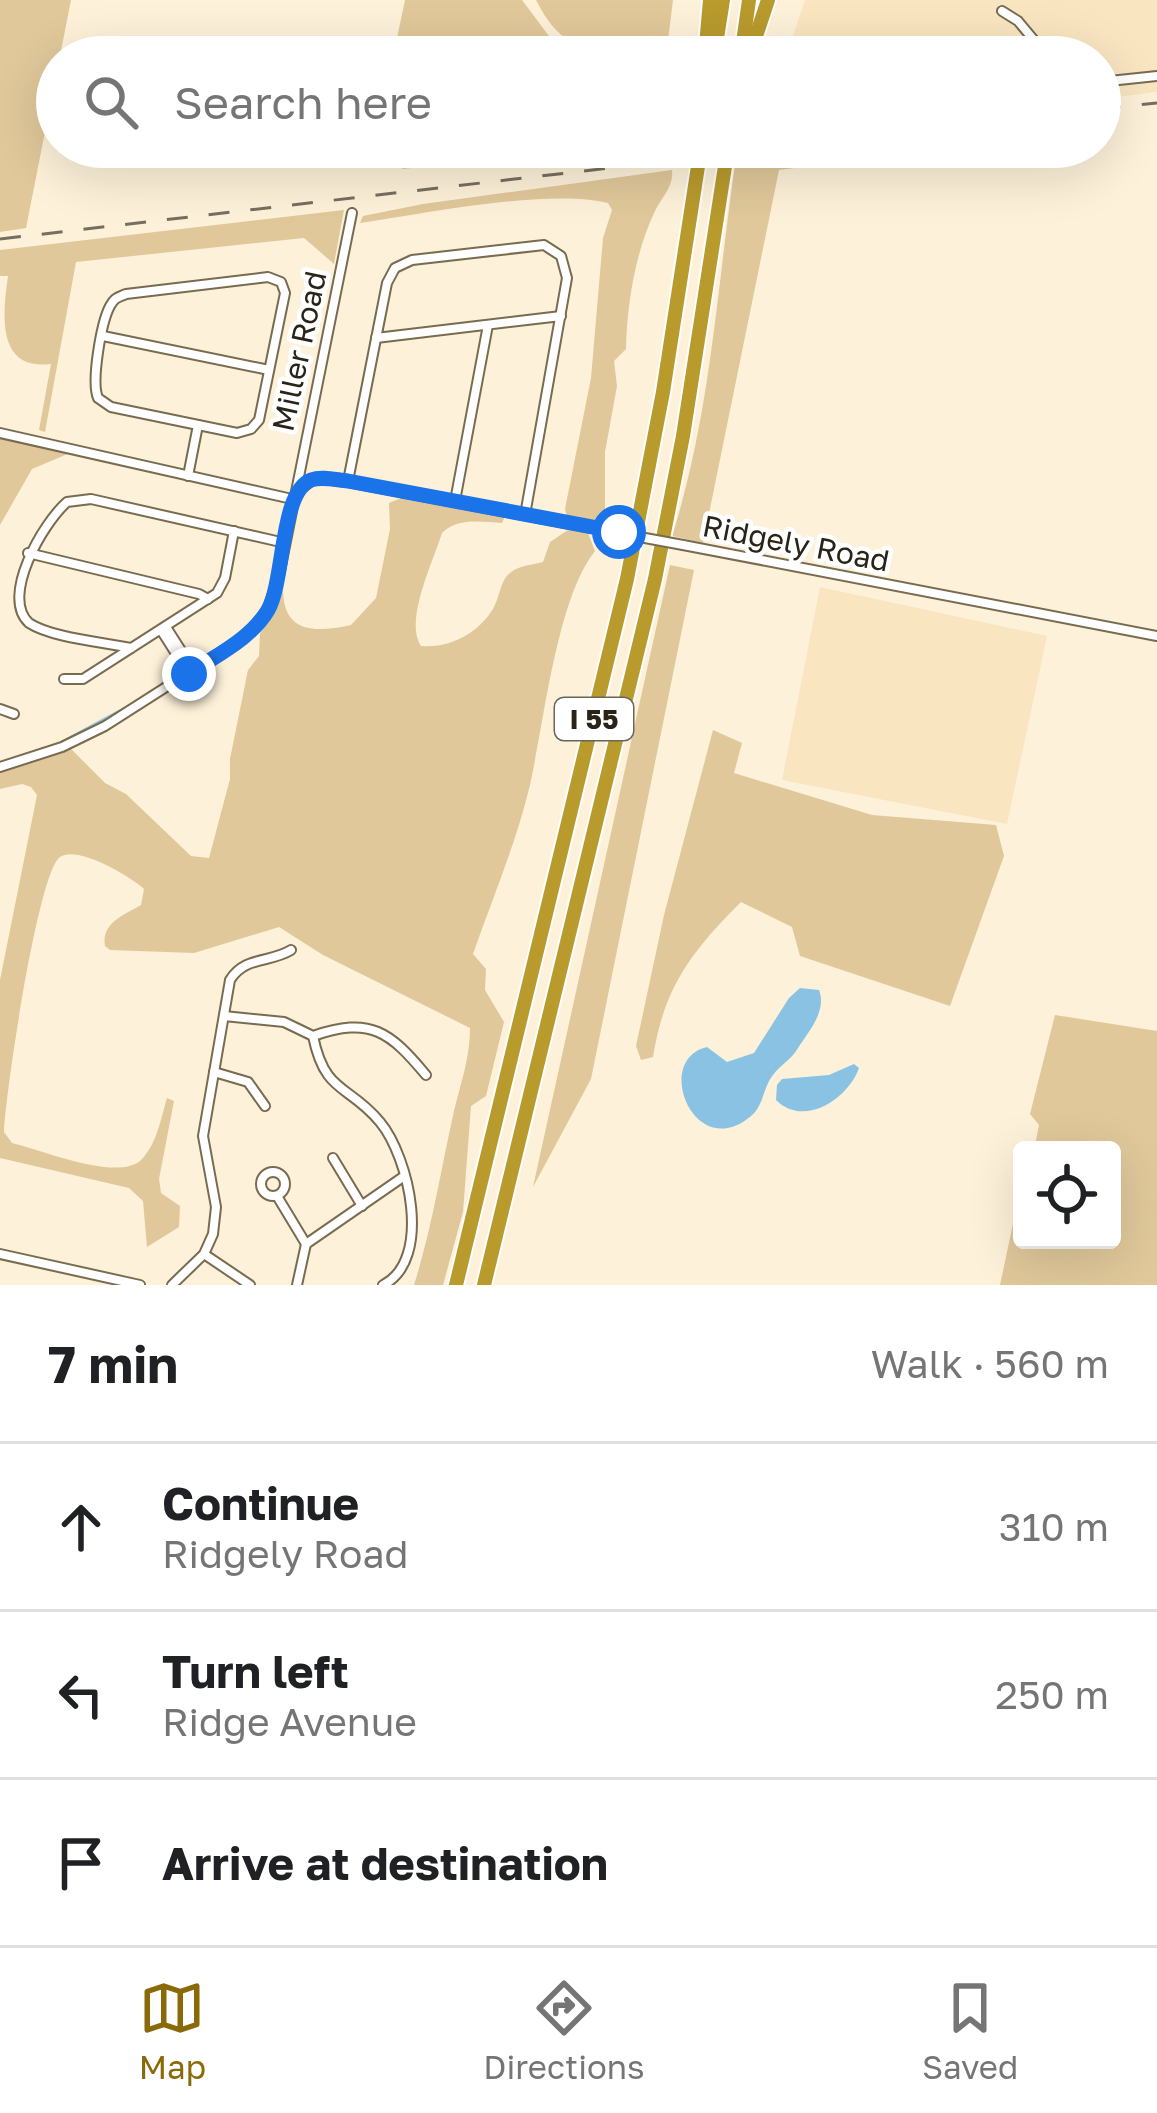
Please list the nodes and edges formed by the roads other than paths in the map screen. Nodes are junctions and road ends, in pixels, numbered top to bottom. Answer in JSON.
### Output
{"nodes":[{"id":1,"x":710,"y":0,"type":"edge"},
{"id":2,"x":723,"y":0,"type":"edge"},
{"id":3,"x":749,"y":0,"type":"edge"},
{"id":4,"x":768,"y":0,"type":"edge"},
{"id":5,"x":1002,"y":11,"type":"dead end"},
{"id":6,"x":707,"y":36,"type":"edge"},
{"id":7,"x":717,"y":36,"type":"edge"},
{"id":8,"x":746,"y":36,"type":"edge"},
{"id":9,"x":753,"y":36,"type":"edge"},
{"id":10,"x":1031,"y":36,"type":"edge"},
{"id":11,"x":1157,"y":76,"type":"edge"},
{"id":12,"x":1121,"y":80,"type":"edge"},
{"id":13,"x":692,"y":168,"type":"edge"},
{"id":14,"x":725,"y":168,"type":"edge"},
{"id":15,"x":352,"y":213,"type":"dead end"},
{"id":16,"x":560,"y":316,"type":"junction"},
{"id":17,"x":488,"y":325,"type":"junction"},
{"id":18,"x":103,"y":337,"type":"junction"},
{"id":19,"x":376,"y":338,"type":"junction"},
{"id":20,"x":269,"y":370,"type":"junction"},
{"id":21,"x":198,"y":425,"type":"junction"},
{"id":22,"x":0,"y":433,"type":"edge"},
{"id":23,"x":188,"y":476,"type":"junction"},
{"id":24,"x":348,"y":481,"type":"junction"},
{"id":25,"x":292,"y":499,"type":"junction"},
{"id":26,"x":454,"y":501,"type":"junction"},
{"id":27,"x":525,"y":515,"type":"junction"},
{"id":28,"x":234,"y":531,"type":"junction"},
{"id":29,"x":285,"y":543,"type":"junction"},
{"id":30,"x":28,"y":554,"type":"junction"},
{"id":31,"x":208,"y":599,"type":"junction"},
{"id":32,"x":164,"y":629,"type":"junction"},
{"id":33,"x":1157,"y":636,"type":"edge"},
{"id":34,"x":131,"y":648,"type":"junction"},
{"id":35,"x":191,"y":672,"type":"junction"},
{"id":36,"x":64,"y":680,"type":"dead end"},
{"id":37,"x":0,"y":709,"type":"edge"},
{"id":38,"x":0,"y":719,"type":"edge"},
{"id":39,"x":0,"y":767,"type":"edge"},
{"id":40,"x":291,"y":950,"type":"dead end"},
{"id":41,"x":224,"y":1016,"type":"junction"},
{"id":42,"x":314,"y":1036,"type":"junction"},
{"id":43,"x":214,"y":1072,"type":"junction"},
{"id":44,"x":426,"y":1075,"type":"dead end"},
{"id":45,"x":265,"y":1106,"type":"dead end"},
{"id":46,"x":333,"y":1158,"type":"dead end"},
{"id":47,"x":404,"y":1177,"type":"junction"},
{"id":48,"x":277,"y":1196,"type":"dead end"},
{"id":49,"x":362,"y":1206,"type":"junction"},
{"id":50,"x":306,"y":1244,"type":"junction"},
{"id":51,"x":0,"y":1253,"type":"edge"},
{"id":52,"x":204,"y":1254,"type":"junction"},
{"id":53,"x":140,"y":1285,"type":"edge"},
{"id":54,"x":172,"y":1285,"type":"edge"},
{"id":55,"x":250,"y":1285,"type":"edge"},
{"id":56,"x":297,"y":1285,"type":"edge"},
{"id":57,"x":383,"y":1285,"type":"edge"},
{"id":58,"x":456,"y":1285,"type":"edge"},
{"id":59,"x":484,"y":1285,"type":"edge"}],
"edges":[{"from":1,"to":6,"type":"highway"},
{"from":2,"to":7,"type":"highway"},
{"from":3,"to":8,"type":"highway"},
{"from":4,"to":9,"type":"highway"},
{"from":5,"to":10,"type":"street"},
{"from":11,"to":12,"type":"street"},
{"from":13,"to":58,"type":"highway","number":"I 55"},
{"from":14,"to":59,"type":"highway","number":"I 55"},
{"from":15,"to":25,"type":"street","name":"Miller Road"},
{"from":16,"to":17,"type":"street"},
{"from":16,"to":19,"type":"street"},
{"from":16,"to":27,"type":"street"},
{"from":17,"to":19,"type":"street"},
{"from":17,"to":26,"type":"street"},
{"from":18,"to":20,"type":"street"},
{"from":18,"to":20,"type":"street"},
{"from":18,"to":21,"type":"street"},
{"from":19,"to":24,"type":"street"},
{"from":20,"to":21,"type":"street"},
{"from":21,"to":23,"type":"street"},
{"from":22,"to":23,"type":"street"},
{"from":23,"to":25,"type":"street"},
{"from":24,"to":25,"type":"street","name":"Ridgely Road"},
{"from":24,"to":26,"type":"street","name":"Ridgely Road"},
{"from":25,"to":29,"type":"street","name":"Miller Road"},
{"from":26,"to":27,"type":"street","name":"Ridgely Road"},
{"from":27,"to":33,"type":"street","name":"Ridgely Road","bridge":true},
{"from":28,"to":29,"type":"street"},
{"from":28,"to":30,"type":"street"},
{"from":28,"to":31,"type":"street"},
{"from":29,"to":35,"type":"street","name":"Miller Road"},
{"from":30,"to":31,"type":"street"},
{"from":30,"to":34,"type":"street"},
{"from":31,"to":32,"type":"street"},
{"from":32,"to":34,"type":"street"},
{"from":32,"to":35,"type":"street"},
{"from":34,"to":36,"type":"street"},
{"from":35,"to":39,"type":"street","name":"Miller Road"},
{"from":37,"to":38,"type":"street"},
{"from":40,"to":41,"type":"street"},
{"from":41,"to":42,"type":"street"},
{"from":41,"to":43,"type":"street"},
{"from":42,"to":44,"type":"street"},
{"from":42,"to":47,"type":"street"},
{"from":43,"to":45,"type":"street"},
{"from":43,"to":52,"type":"street"},
{"from":46,"to":49,"type":"street"},
{"from":47,"to":49,"type":"street"},
{"from":47,"to":57,"type":"street"},
{"from":48,"to":50,"type":"street"},
{"from":49,"to":50,"type":"street"},
{"from":50,"to":56,"type":"street"},
{"from":51,"to":53,"type":"street"},
{"from":52,"to":54,"type":"street"},
{"from":52,"to":55,"type":"street"}]}
